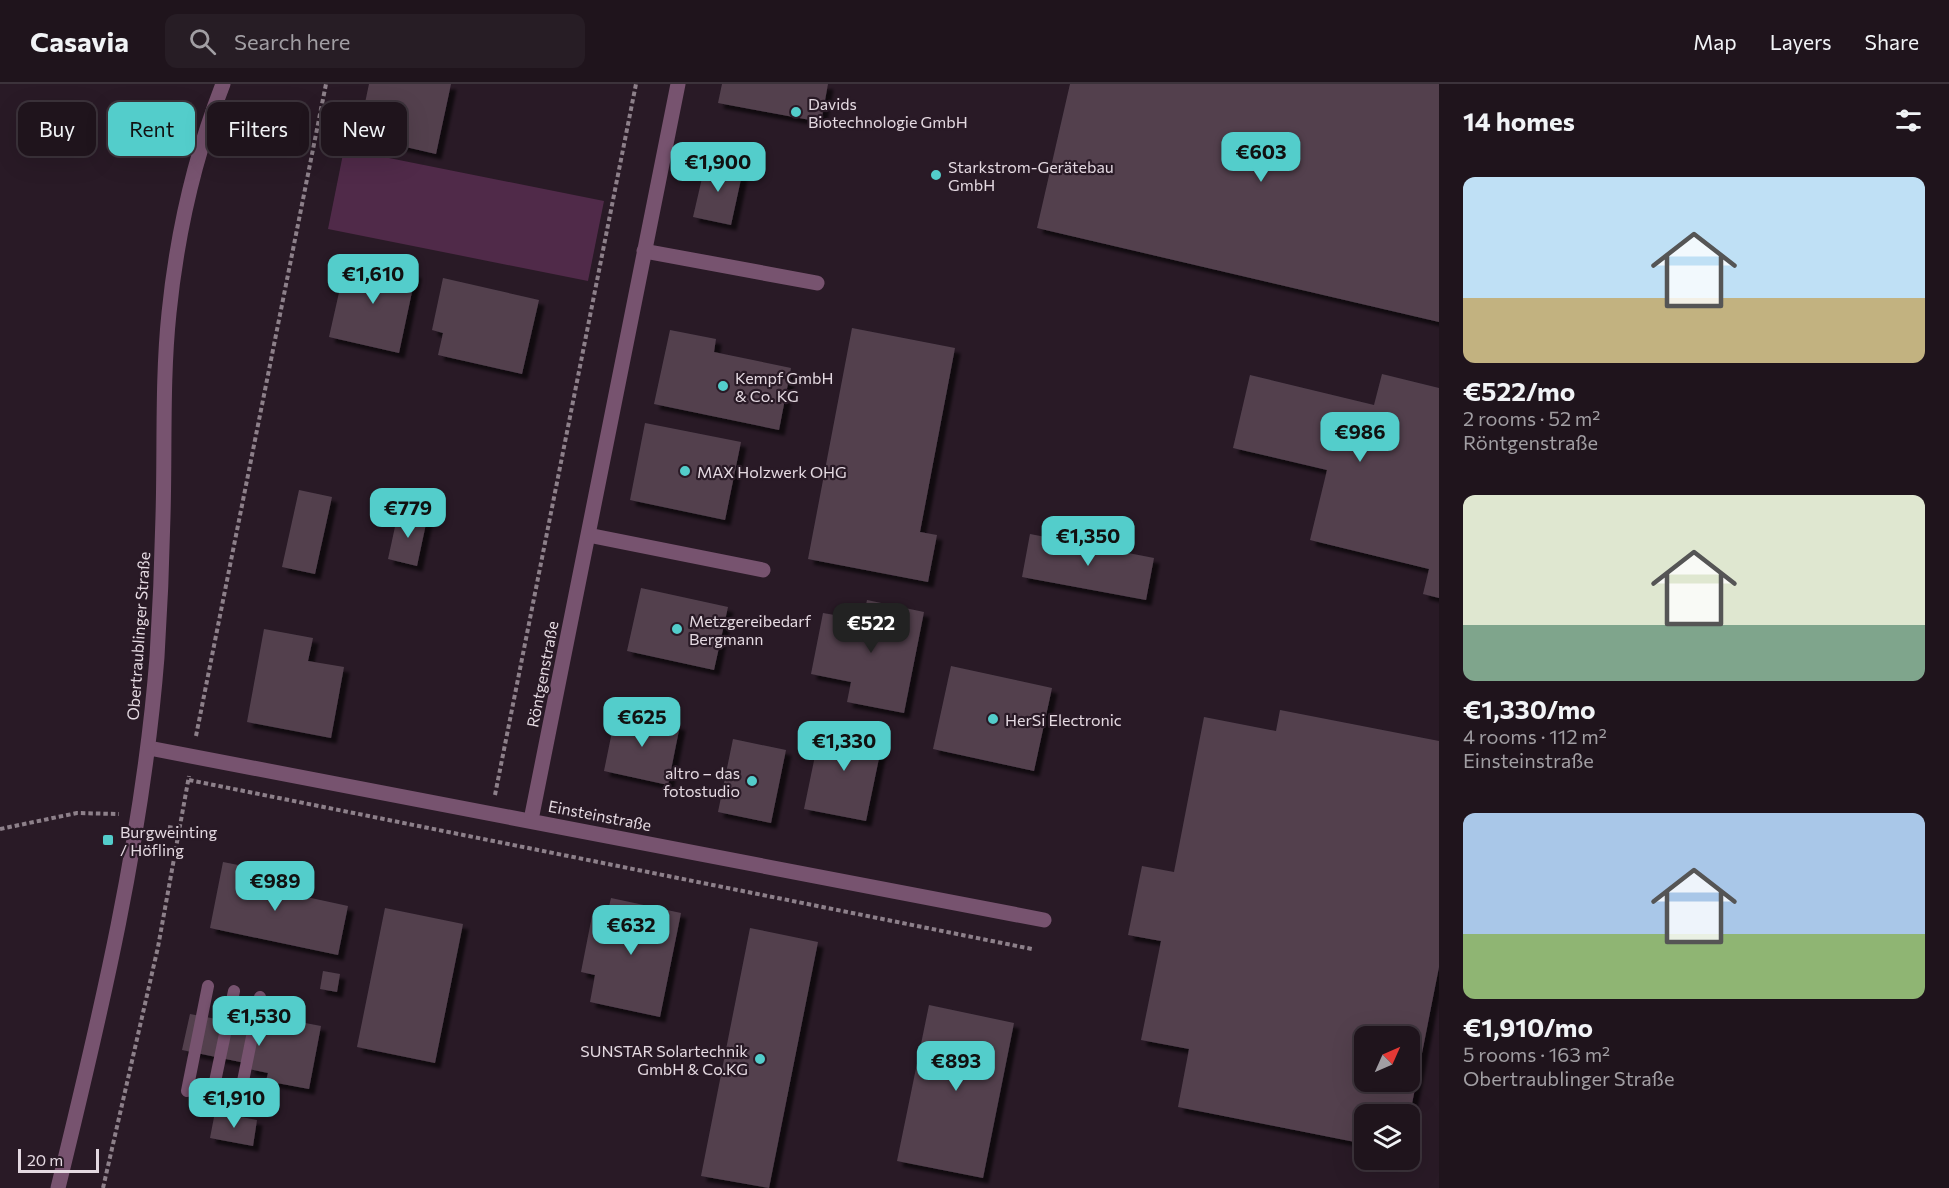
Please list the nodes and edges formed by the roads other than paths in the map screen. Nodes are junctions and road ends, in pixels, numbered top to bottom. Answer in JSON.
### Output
{"nodes":[{"id":1,"x":223,"y":84,"type":"edge"},
{"id":2,"x":678,"y":84,"type":"edge"},
{"id":3,"x":644,"y":251,"type":"junction"},
{"id":4,"x":817,"y":283,"type":"dead end"},
{"id":5,"x":588,"y":535,"type":"junction"},
{"id":6,"x":763,"y":570,"type":"dead end"},
{"id":7,"x":149,"y":748,"type":"junction"},
{"id":8,"x":531,"y":820,"type":"junction"},
{"id":9,"x":1044,"y":920,"type":"dead end"},
{"id":10,"x":208,"y":986,"type":"dead end"},
{"id":11,"x":234,"y":991,"type":"dead end"},
{"id":12,"x":260,"y":997,"type":"dead end"},
{"id":13,"x":187,"y":1090,"type":"dead end"},
{"id":14,"x":212,"y":1096,"type":"dead end"},
{"id":15,"x":239,"y":1101,"type":"dead end"},
{"id":16,"x":58,"y":1188,"type":"edge"}],
"edges":[{"from":1,"to":7,"type":"street","name":"Obertraublinger Straße"},
{"from":2,"to":3,"type":"street","name":"Röntgenstraße"},
{"from":3,"to":4,"type":"street"},
{"from":3,"to":5,"type":"street","name":"Röntgenstraße"},
{"from":5,"to":6,"type":"street"},
{"from":5,"to":8,"type":"street","name":"Röntgenstraße"},
{"from":7,"to":8,"type":"street","name":"Einsteinstraße"},
{"from":7,"to":16,"type":"street","name":"Obertraublinger Straße"},
{"from":8,"to":9,"type":"street","name":"Einsteinstraße"},
{"from":10,"to":13,"type":"lane"},
{"from":11,"to":14,"type":"lane"},
{"from":12,"to":15,"type":"lane"}]}
